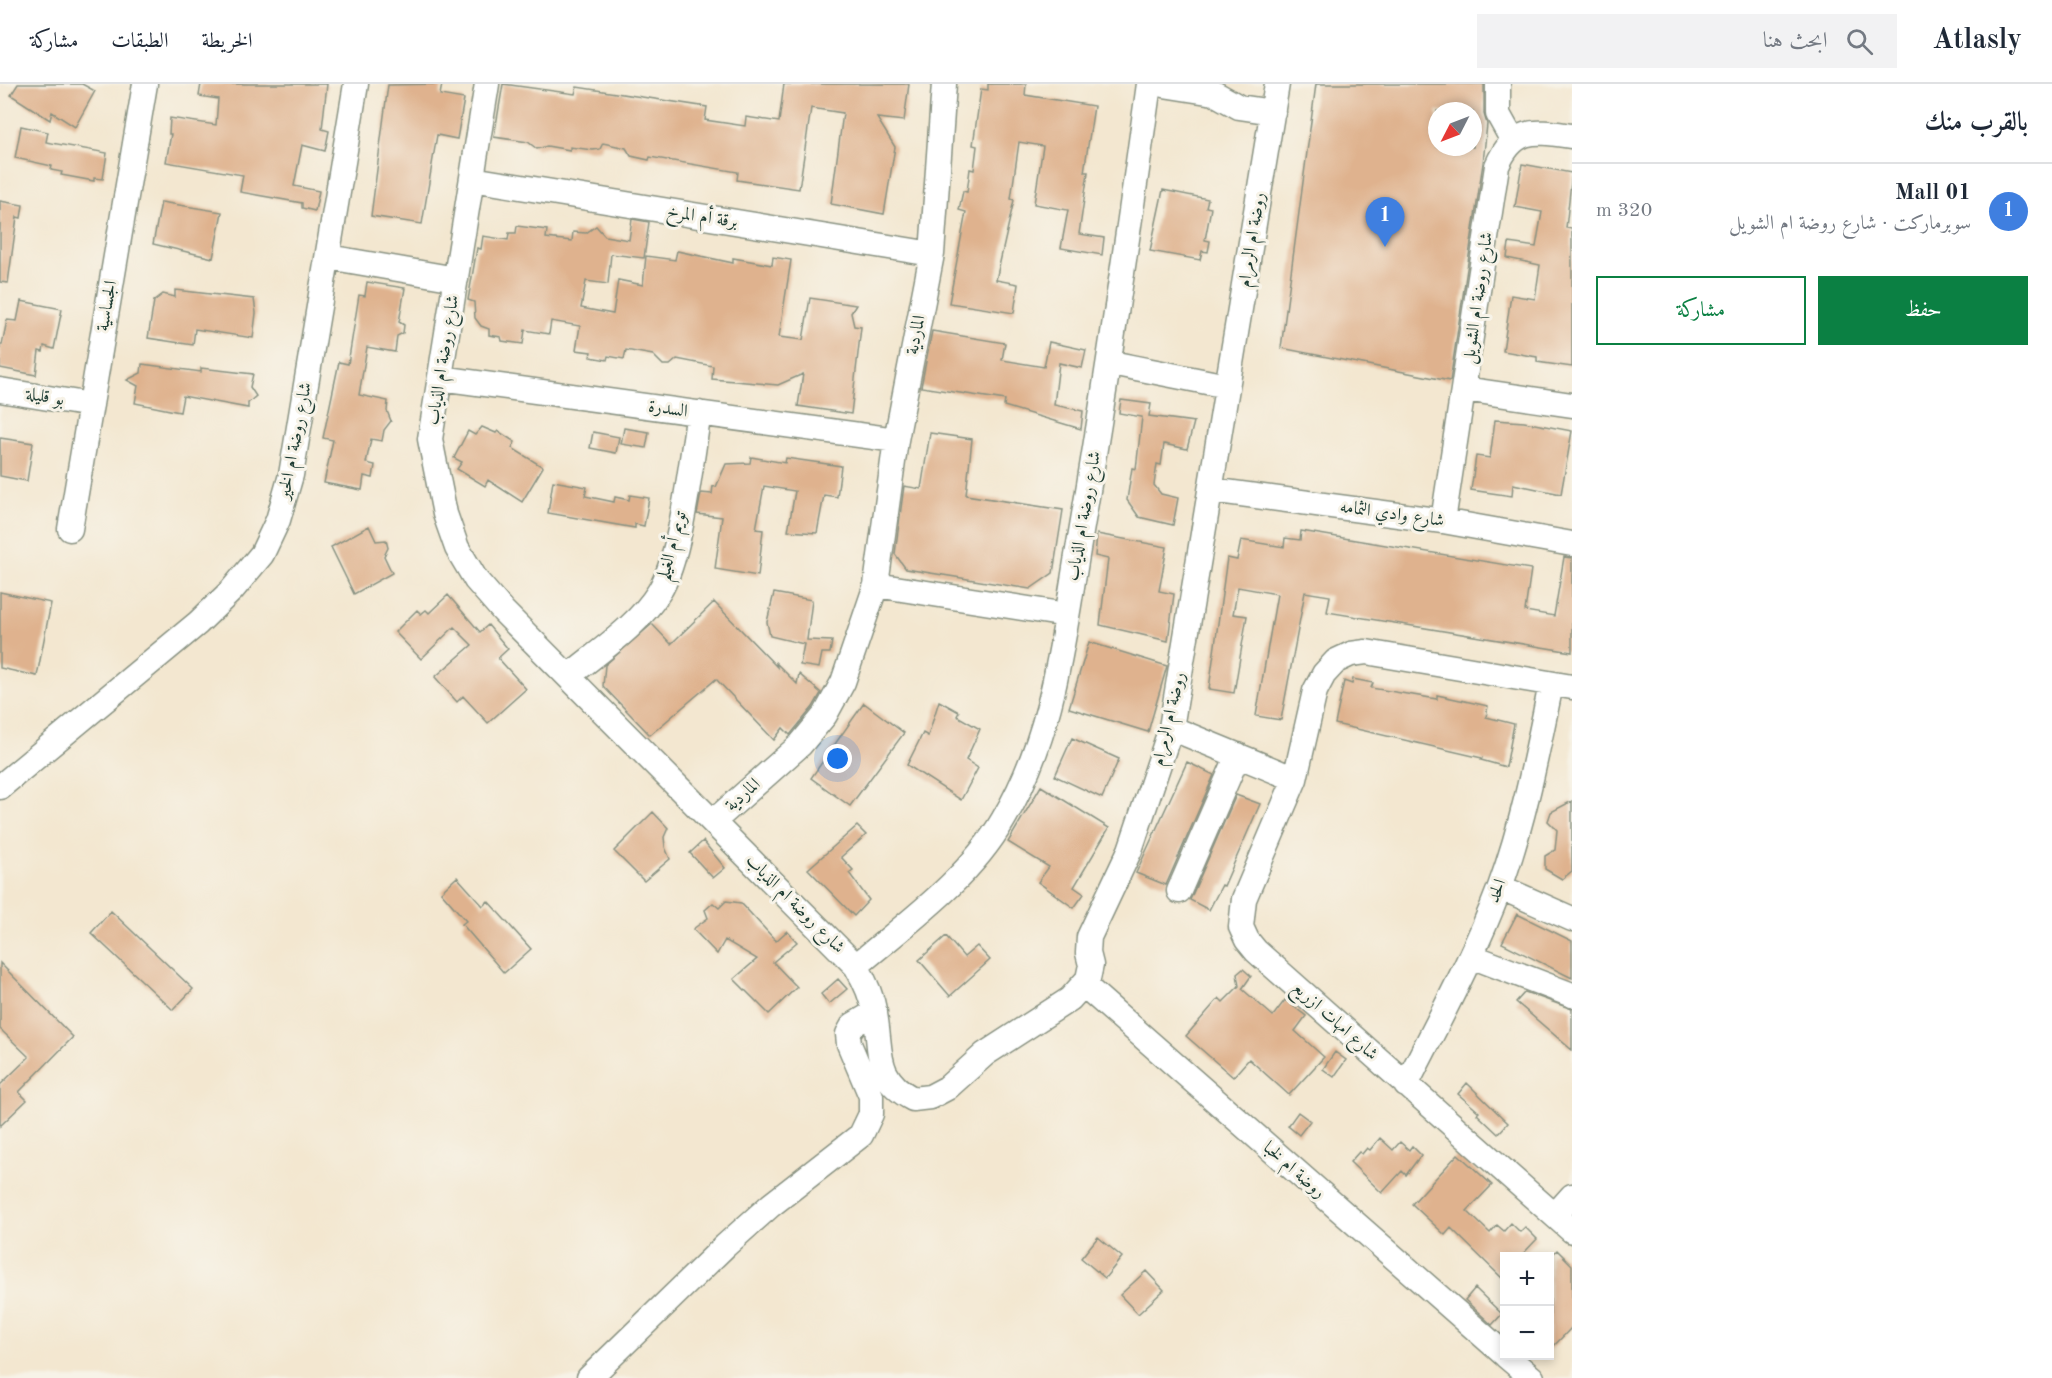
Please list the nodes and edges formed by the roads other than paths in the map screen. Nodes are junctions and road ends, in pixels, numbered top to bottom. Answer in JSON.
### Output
{"nodes":[{"id":1,"x":145,"y":84,"type":"edge"},
{"id":2,"x":356,"y":84,"type":"edge"},
{"id":3,"x":487,"y":84,"type":"edge"},
{"id":4,"x":944,"y":84,"type":"edge"},
{"id":5,"x":1149,"y":84,"type":"edge"},
{"id":6,"x":1157,"y":84,"type":"edge"},
{"id":7,"x":1277,"y":84,"type":"edge"},
{"id":8,"x":1498,"y":84,"type":"edge"},
{"id":9,"x":1273,"y":112,"type":"junction"},
{"id":10,"x":1572,"y":136,"type":"edge"},
{"id":11,"x":1513,"y":141,"type":"junction"},
{"id":12,"x":472,"y":179,"type":"junction"},
{"id":13,"x":932,"y":254,"type":"junction"},
{"id":14,"x":328,"y":257,"type":"junction"},
{"id":15,"x":456,"y":279,"type":"junction"},
{"id":16,"x":1111,"y":363,"type":"junction"},
{"id":17,"x":440,"y":378,"type":"junction"},
{"id":18,"x":1227,"y":386,"type":"junction"},
{"id":19,"x":1464,"y":389,"type":"junction"},
{"id":20,"x":0,"y":390,"type":"edge"},
{"id":21,"x":91,"y":405,"type":"junction"},
{"id":22,"x":1572,"y":405,"type":"edge"},
{"id":23,"x":699,"y":413,"type":"junction"},
{"id":24,"x":896,"y":440,"type":"junction"},
{"id":25,"x":1211,"y":490,"type":"junction"},
{"id":26,"x":1443,"y":521,"type":"junction"},
{"id":27,"x":70,"y":529,"type":"dead end"},
{"id":28,"x":1572,"y":544,"type":"edge"},
{"id":29,"x":876,"y":585,"type":"junction"},
{"id":30,"x":1066,"y":615,"type":"junction"},
{"id":31,"x":569,"y":676,"type":"junction"},
{"id":32,"x":1561,"y":686,"type":"edge"},
{"id":33,"x":1171,"y":728,"type":"junction"},
{"id":34,"x":1238,"y":755,"type":"junction"},
{"id":35,"x":1295,"y":779,"type":"junction"},
{"id":36,"x":0,"y":787,"type":"edge"},
{"id":37,"x":714,"y":821,"type":"junction"},
{"id":38,"x":1500,"y":887,"type":"junction"},
{"id":39,"x":1179,"y":891,"type":"dead end"},
{"id":40,"x":1572,"y":919,"type":"edge"},
{"id":41,"x":1471,"y":956,"type":"junction"},
{"id":42,"x":856,"y":966,"type":"junction"},
{"id":43,"x":1084,"y":985,"type":"junction"},
{"id":44,"x":1572,"y":994,"type":"edge"},
{"id":45,"x":875,"y":1012,"type":"junction"},
{"id":46,"x":1406,"y":1085,"type":"junction"},
{"id":47,"x":1572,"y":1196,"type":"edge"},
{"id":48,"x":1563,"y":1223,"type":"edge"},
{"id":49,"x":1500,"y":1351,"type":"edge"},
{"id":50,"x":1511,"y":1360,"type":"edge"},
{"id":51,"x":590,"y":1378,"type":"edge"},
{"id":52,"x":1532,"y":1378,"type":"edge"}],
"edges":[{"from":1,"to":21,"type":"street","name":"الجساسية"},
{"from":2,"to":14,"type":"street","name":"شارع روضة ام الخير"},
{"from":3,"to":12,"type":"street","name":"شارع روضة ام الذياب"},
{"from":4,"to":13,"type":"street","name":"الماردية"},
{"from":5,"to":16,"type":"street","name":"شارع روضة ام الذياب"},
{"from":6,"to":9,"type":"street"},
{"from":7,"to":9,"type":"street","name":"روضة ام الرمرام"},
{"from":8,"to":11,"type":"street"},
{"from":9,"to":18,"type":"street","name":"روضة ام الرمرام"},
{"from":10,"to":11,"type":"street"},
{"from":11,"to":19,"type":"street","name":"شارع روضة ام الشويل"},
{"from":12,"to":13,"type":"street","name":"برقة أم المرخ"},
{"from":12,"to":15,"type":"street","name":"شارع روضة ام الذياب"},
{"from":13,"to":24,"type":"street","name":"الماردية"},
{"from":14,"to":15,"type":"street","name":"شارع روضة ام الذياب"},
{"from":14,"to":36,"type":"street","name":"شارع روضة ام الخير"},
{"from":15,"to":17,"type":"street","name":"شارع روضة ام الذياب"},
{"from":16,"to":18,"type":"street"},
{"from":16,"to":30,"type":"street","name":"شارع روضة ام الذياب"},
{"from":17,"to":23,"type":"street","name":"السدرة"},
{"from":17,"to":31,"type":"street","name":"شارع روضة ام الذياب"},
{"from":18,"to":25,"type":"street","name":"روضة ام الرمرام"},
{"from":19,"to":22,"type":"street"},
{"from":19,"to":26,"type":"street","name":"شارع روضة ام الشويل"},
{"from":20,"to":21,"type":"street","name":"بو قليلة"},
{"from":21,"to":27,"type":"street","name":"الجساسية"},
{"from":23,"to":24,"type":"street","name":"السدرة"},
{"from":23,"to":31,"type":"street","name":"تويم أم الغيلم"},
{"from":24,"to":29,"type":"street","name":"الماردية"},
{"from":25,"to":26,"type":"street","name":"شارع وادي الثمامه"},
{"from":25,"to":33,"type":"street","name":"روضة ام الرمرام"},
{"from":26,"to":28,"type":"street","name":"شارع وادي الثمامه"},
{"from":29,"to":30,"type":"street"},
{"from":29,"to":37,"type":"street","name":"الماردية"},
{"from":30,"to":42,"type":"street","name":"شارع روضة ام الذياب"},
{"from":31,"to":37,"type":"street","name":"شارع روضة ام الذياب"},
{"from":32,"to":35,"type":"street","name":"شارع امهات ازريع"},
{"from":32,"to":38,"type":"street","name":"الحد"},
{"from":33,"to":34,"type":"street"},
{"from":33,"to":43,"type":"street","name":"روضة ام الرمرام"},
{"from":34,"to":35,"type":"street"},
{"from":34,"to":39,"type":"street"},
{"from":35,"to":46,"type":"street","name":"شارع امهات ازريع"},
{"from":37,"to":42,"type":"street","name":"شارع روضة ام الذياب"},
{"from":38,"to":40,"type":"street"},
{"from":38,"to":41,"type":"street","name":"الحد"},
{"from":41,"to":44,"type":"street"},
{"from":41,"to":46,"type":"street","name":"الحد"},
{"from":42,"to":45,"type":"street"},
{"from":43,"to":45,"type":"street"},
{"from":43,"to":49,"type":"street","name":"روضة ام لخبا"},
{"from":45,"to":51,"type":"street"},
{"from":46,"to":48,"type":"street","name":"شارع امهات ازريع"},
{"from":47,"to":48,"type":"street","name":"شارع امهات ازريع"},
{"from":50,"to":52,"type":"street","name":"روضة ام لخبا"}]}
